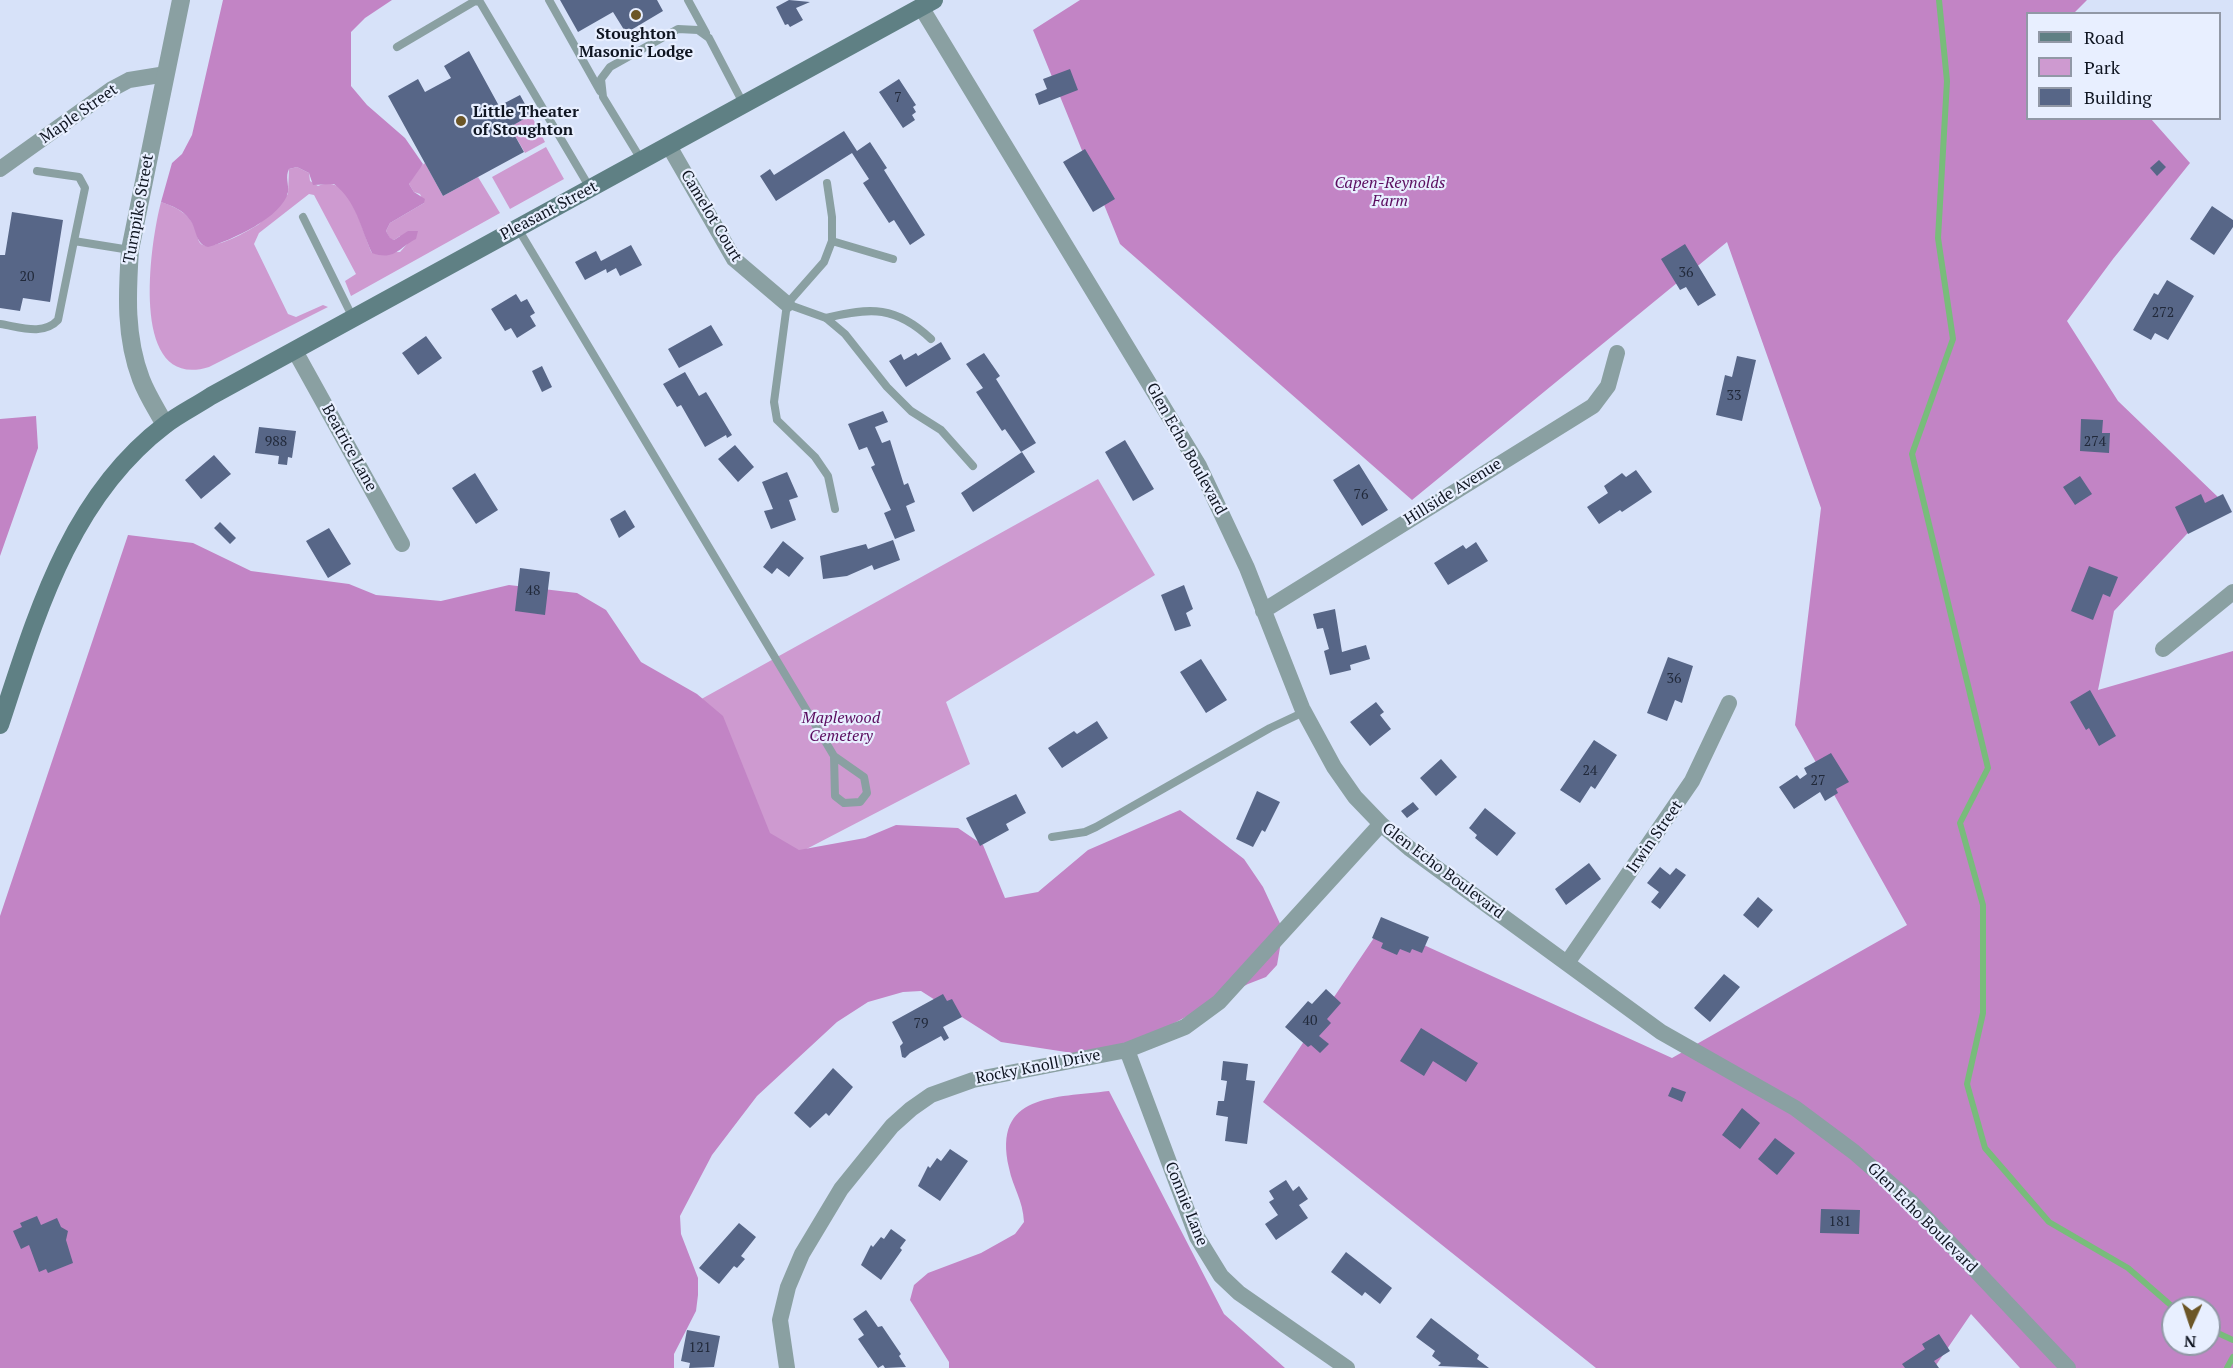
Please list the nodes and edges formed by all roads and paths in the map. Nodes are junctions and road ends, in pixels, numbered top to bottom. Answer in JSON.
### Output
{"nodes":[{"id":1,"x":181,"y":0,"type":"edge"},
{"id":2,"x":549,"y":0,"type":"edge"},
{"id":3,"x":688,"y":0,"type":"edge"},
{"id":4,"x":927,"y":4,"type":"edge"},
{"id":5,"x":709,"y":38,"type":"junction"},
{"id":6,"x":397,"y":47,"type":"dead end"},
{"id":7,"x":166,"y":74,"type":"junction"},
{"id":8,"x":603,"y":97,"type":"junction"},
{"id":9,"x":744,"y":105,"type":"junction"},
{"id":10,"x":669,"y":146,"type":"junction"},
{"id":11,"x":642,"y":161,"type":"junction"},
{"id":12,"x":0,"y":169,"type":"edge"},
{"id":13,"x":37,"y":171,"type":"dead end"},
{"id":14,"x":827,"y":183,"type":"dead end"},
{"id":15,"x":590,"y":188,"type":"junction"},
{"id":16,"x":303,"y":217,"type":"dead end"},
{"id":17,"x":517,"y":227,"type":"junction"},
{"id":18,"x":74,"y":241,"type":"junction"},
{"id":19,"x":832,"y":241,"type":"junction"},
{"id":20,"x":130,"y":250,"type":"junction"},
{"id":21,"x":893,"y":259,"type":"dead end"},
{"id":22,"x":787,"y":304,"type":"junction"},
{"id":23,"x":826,"y":318,"type":"junction"},
{"id":24,"x":353,"y":319,"type":"junction"},
{"id":25,"x":0,"y":324,"type":"edge"},
{"id":26,"x":932,"y":339,"type":"dead end"},
{"id":27,"x":295,"y":351,"type":"junction"},
{"id":28,"x":1617,"y":353,"type":"dead end"},
{"id":29,"x":165,"y":424,"type":"junction"},
{"id":30,"x":973,"y":466,"type":"dead end"},
{"id":31,"x":835,"y":509,"type":"dead end"},
{"id":32,"x":402,"y":544,"type":"dead end"},
{"id":33,"x":2233,"y":592,"type":"edge"},
{"id":34,"x":1263,"y":611,"type":"junction"},
{"id":35,"x":2163,"y":649,"type":"dead end"},
{"id":36,"x":1729,"y":703,"type":"dead end"},
{"id":37,"x":1304,"y":712,"type":"junction"},
{"id":38,"x":0,"y":725,"type":"edge"},
{"id":39,"x":834,"y":756,"type":"junction"},
{"id":40,"x":1381,"y":824,"type":"junction"},
{"id":41,"x":1052,"y":837,"type":"dead end"},
{"id":42,"x":1567,"y":963,"type":"junction"},
{"id":43,"x":1127,"y":1050,"type":"junction"},
{"id":44,"x":787,"y":1368,"type":"edge"},
{"id":45,"x":1347,"y":1368,"type":"edge"},
{"id":46,"x":2068,"y":1368,"type":"edge"}],
"edges":[{"from":1,"to":7,"type":"street","name":"Turnpike Street"},
{"from":2,"to":8,"type":"lane"},
{"from":3,"to":5,"type":"lane"},
{"from":4,"to":9,"type":"main road","name":"Pleasant Street"},
{"from":4,"to":34,"type":"street","name":"Glen Echo Boulevard"},
{"from":5,"to":8,"type":"lane"},
{"from":5,"to":9,"type":"lane"},
{"from":6,"to":15,"type":"lane"},
{"from":7,"to":12,"type":"street","name":"Maple Street"},
{"from":7,"to":20,"type":"street","name":"Turnpike Street"},
{"from":8,"to":11,"type":"lane"},
{"from":9,"to":10,"type":"main road","name":"Pleasant Street"},
{"from":10,"to":11,"type":"main road","name":"Pleasant Street"},
{"from":10,"to":22,"type":"street","name":"Camelot Court"},
{"from":11,"to":15,"type":"main road","name":"Pleasant Street"},
{"from":13,"to":18,"type":"lane"},
{"from":14,"to":19,"type":"lane"},
{"from":15,"to":17,"type":"main road","name":"Pleasant Street"},
{"from":16,"to":24,"type":"lane"},
{"from":17,"to":24,"type":"main road","name":"Pleasant Street"},
{"from":17,"to":39,"type":"lane"},
{"from":18,"to":20,"type":"lane"},
{"from":18,"to":25,"type":"lane"},
{"from":19,"to":21,"type":"lane"},
{"from":19,"to":22,"type":"lane"},
{"from":20,"to":29,"type":"street","name":"Turnpike Street"},
{"from":22,"to":23,"type":"lane"},
{"from":22,"to":31,"type":"lane"},
{"from":23,"to":26,"type":"lane"},
{"from":23,"to":30,"type":"lane"},
{"from":24,"to":27,"type":"main road","name":"Pleasant Street"},
{"from":27,"to":29,"type":"main road","name":"Pleasant Street"},
{"from":27,"to":32,"type":"street","name":"Beatrice Lane"},
{"from":28,"to":34,"type":"street","name":"Hillside Avenue"},
{"from":29,"to":38,"type":"main road"},
{"from":33,"to":35,"type":"street"},
{"from":34,"to":37,"type":"street","name":"Glen Echo Boulevard"},
{"from":36,"to":42,"type":"street","name":"Irwin Street"},
{"from":37,"to":40,"type":"street","name":"Glen Echo Boulevard"},
{"from":37,"to":41,"type":"lane"},
{"from":39,"to":39,"type":"lane"},
{"from":40,"to":42,"type":"street","name":"Glen Echo Boulevard"},
{"from":40,"to":43,"type":"street","name":"Rocky Knoll Drive"},
{"from":42,"to":46,"type":"street","name":"Glen Echo Boulevard"},
{"from":43,"to":44,"type":"street","name":"Rocky Knoll Drive"},
{"from":43,"to":45,"type":"street","name":"Connie Lane"}]}
